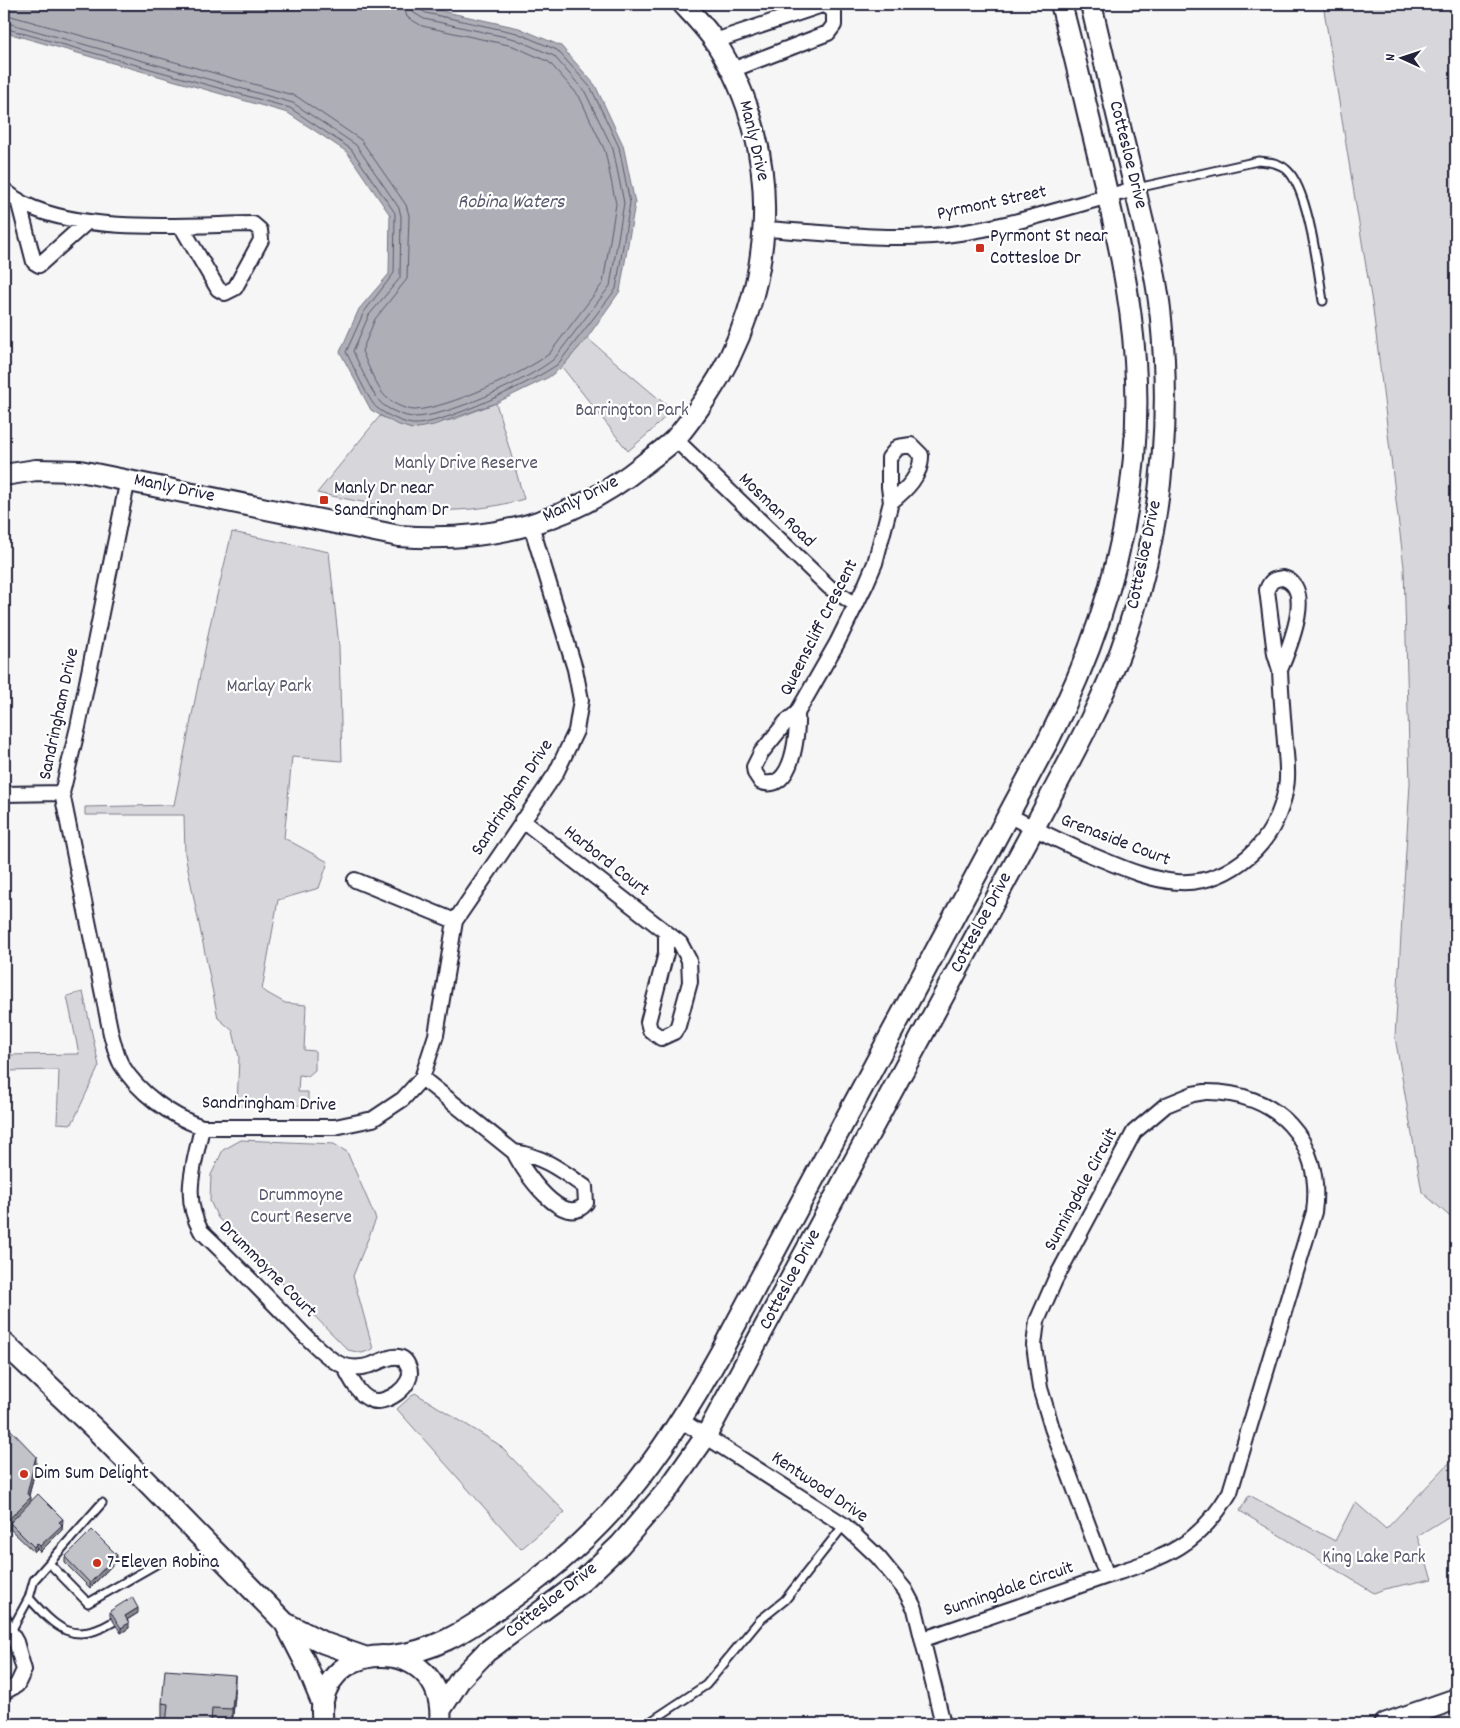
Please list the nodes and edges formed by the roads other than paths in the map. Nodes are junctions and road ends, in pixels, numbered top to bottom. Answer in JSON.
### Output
{"nodes":[{"id":1,"x":684,"y":4,"type":"edge"},
{"id":2,"x":1061,"y":4,"type":"edge"},
{"id":3,"x":1090,"y":4,"type":"edge"},
{"id":4,"x":715,"y":41,"type":"junction"},
{"id":5,"x":732,"y":70,"type":"junction"},
{"id":6,"x":1135,"y":189,"type":"junction"},
{"id":7,"x":4,"y":190,"type":"edge"},
{"id":8,"x":1107,"y":196,"type":"junction"},
{"id":9,"x":18,"y":200,"type":"junction"},
{"id":10,"x":86,"y":223,"type":"junction"},
{"id":11,"x":181,"y":226,"type":"junction"},
{"id":12,"x":765,"y":229,"type":"junction"},
{"id":13,"x":1323,"y":301,"type":"dead end"},
{"id":14,"x":675,"y":439,"type":"junction"},
{"id":15,"x":4,"y":475,"type":"edge"},
{"id":16,"x":128,"y":479,"type":"junction"},
{"id":17,"x":891,"y":502,"type":"dead end"},
{"id":18,"x":531,"y":525,"type":"junction"},
{"id":19,"x":856,"y":605,"type":"junction"},
{"id":20,"x":1280,"y":670,"type":"junction"},
{"id":21,"x":798,"y":713,"type":"junction"},
{"id":22,"x":62,"y":793,"type":"junction"},
{"id":23,"x":4,"y":794,"type":"edge"},
{"id":24,"x":1008,"y":815,"type":"junction"},
{"id":25,"x":522,"y":820,"type":"junction"},
{"id":26,"x":1034,"y":828,"type":"junction"},
{"id":27,"x":355,"y":880,"type":"dead end"},
{"id":28,"x":455,"y":921,"type":"junction"},
{"id":29,"x":666,"y":934,"type":"junction"},
{"id":30,"x":422,"y":1078,"type":"junction"},
{"id":31,"x":202,"y":1127,"type":"junction"},
{"id":32,"x":514,"y":1152,"type":"junction"},
{"id":33,"x":4,"y":1343,"type":"edge"},
{"id":34,"x":344,"y":1366,"type":"junction"},
{"id":35,"x":682,"y":1421,"type":"junction"},
{"id":36,"x":706,"y":1436,"type":"junction"},
{"id":37,"x":102,"y":1503,"type":"dead end"},
{"id":38,"x":844,"y":1525,"type":"junction"},
{"id":39,"x":160,"y":1562,"type":"dead end"},
{"id":40,"x":48,"y":1564,"type":"junction"},
{"id":41,"x":1107,"y":1576,"type":"junction"},
{"id":42,"x":29,"y":1598,"type":"junction"},
{"id":43,"x":113,"y":1622,"type":"edge"},
{"id":44,"x":285,"y":1623,"type":"junction"},
{"id":45,"x":7,"y":1626,"type":"edge"},
{"id":46,"x":924,"y":1639,"type":"junction"},
{"id":47,"x":391,"y":1656,"type":"junction"},
{"id":48,"x":364,"y":1657,"type":"junction"},
{"id":49,"x":4,"y":1692,"type":"edge"},
{"id":50,"x":1456,"y":1699,"type":"edge"},
{"id":51,"x":323,"y":1715,"type":"edge"},
{"id":52,"x":440,"y":1716,"type":"edge"},
{"id":53,"x":647,"y":1724,"type":"edge"},
{"id":54,"x":943,"y":1724,"type":"edge"},
{"id":55,"x":1384,"y":1724,"type":"edge"}],
"edges":[{"from":1,"to":4,"type":"main road","name":"Manly Drive"},
{"from":2,"to":8,"type":"main road","name":"Cottesloe Drive"},
{"from":3,"to":6,"type":"main road","name":"Cottesloe Drive"},
{"from":4,"to":5,"type":"main road","name":"Manly Drive"},
{"from":4,"to":5,"type":"street"},
{"from":5,"to":12,"type":"main road","name":"Manly Drive"},
{"from":6,"to":8,"type":"street","name":"Pyrmont Street"},
{"from":6,"to":13,"type":"lane"},
{"from":6,"to":26,"type":"main road","name":"Cottesloe Drive"},
{"from":7,"to":9,"type":"street"},
{"from":8,"to":12,"type":"street","name":"Pyrmont Street"},
{"from":8,"to":24,"type":"main road","name":"Cottesloe Drive"},
{"from":9,"to":10,"type":"street"},
{"from":9,"to":10,"type":"street"},
{"from":10,"to":11,"type":"street"},
{"from":11,"to":11,"type":"street"},
{"from":12,"to":14,"type":"main road","name":"Manly Drive"},
{"from":14,"to":18,"type":"main road","name":"Manly Drive"},
{"from":14,"to":19,"type":"street","name":"Mosman Road"},
{"from":15,"to":16,"type":"main road","name":"Manly Drive"},
{"from":16,"to":18,"type":"main road","name":"Manly Drive"},
{"from":16,"to":22,"type":"street","name":"Sandringham Drive"},
{"from":17,"to":19,"type":"street","name":"Queenscliff Crescent"},
{"from":18,"to":25,"type":"street","name":"Sandringham Drive"},
{"from":19,"to":21,"type":"street","name":"Queenscliff Crescent"},
{"from":20,"to":20,"type":"street","name":"Grenaside Court"},
{"from":20,"to":26,"type":"street","name":"Grenaside Court"},
{"from":21,"to":21,"type":"street","name":"Queenscliff Crescent"},
{"from":22,"to":23,"type":"street"},
{"from":22,"to":31,"type":"street","name":"Sandringham Drive"},
{"from":24,"to":26,"type":"street","name":"Grenaside Court"},
{"from":24,"to":35,"type":"main road","name":"Cottesloe Drive"},
{"from":25,"to":28,"type":"street","name":"Sandringham Drive"},
{"from":25,"to":29,"type":"street","name":"Harbord Court"},
{"from":26,"to":36,"type":"main road","name":"Cottesloe Drive"},
{"from":27,"to":28,"type":"street"},
{"from":28,"to":30,"type":"street","name":"Sandringham Drive"},
{"from":29,"to":29,"type":"street","name":"Harbord Court"},
{"from":30,"to":31,"type":"street","name":"Sandringham Drive"},
{"from":30,"to":32,"type":"street"},
{"from":31,"to":34,"type":"street","name":"Drummoyne Court"},
{"from":32,"to":32,"type":"street"},
{"from":33,"to":44,"type":"main road"},
{"from":34,"to":34,"type":"street","name":"Drummoyne Court"},
{"from":35,"to":36,"type":"street","name":"Kentwood Drive"},
{"from":35,"to":47,"type":"main road","name":"Cottesloe Drive"},
{"from":36,"to":38,"type":"street","name":"Kentwood Drive"},
{"from":36,"to":52,"type":"main road","name":"Cottesloe Drive"},
{"from":37,"to":40,"type":"lane"},
{"from":38,"to":46,"type":"street","name":"Kentwood Drive"},
{"from":38,"to":53,"type":"lane"},
{"from":39,"to":40,"type":"lane"},
{"from":40,"to":42,"type":"lane"},
{"from":41,"to":41,"type":"street","name":"Sunningdale Circuit"},
{"from":41,"to":46,"type":"street","name":"Sunningdale Circuit"},
{"from":42,"to":43,"type":"lane"},
{"from":42,"to":45,"type":"lane"},
{"from":44,"to":48,"type":"main road"},
{"from":44,"to":51,"type":"main road"},
{"from":45,"to":49,"type":"street"},
{"from":46,"to":54,"type":"street","name":"Kentwood Drive"},
{"from":47,"to":48,"type":"main road","name":"Cottesloe Drive"},
{"from":47,"to":52,"type":"main road"},
{"from":48,"to":51,"type":"main road"},
{"from":50,"to":55,"type":"main road"}]}
